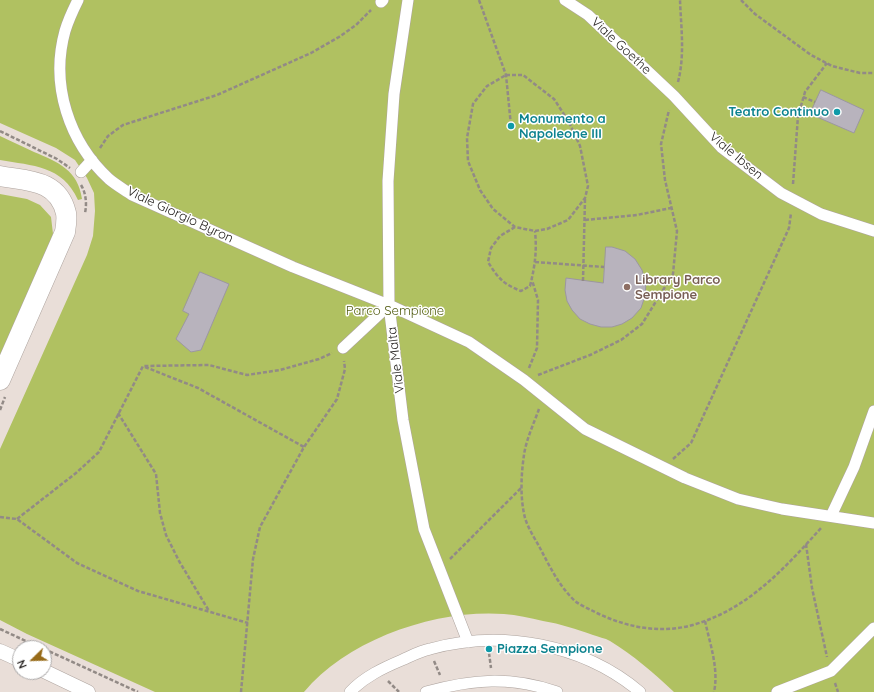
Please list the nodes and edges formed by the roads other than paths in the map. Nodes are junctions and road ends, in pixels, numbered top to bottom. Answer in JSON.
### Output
{"nodes":[{"id":1,"x":78,"y":0,"type":"edge"},
{"id":2,"x":408,"y":0,"type":"edge"},
{"id":3,"x":565,"y":0,"type":"edge"},
{"id":4,"x":674,"y":96,"type":"joint"},
{"id":5,"x":92,"y":160,"type":"junction"},
{"id":6,"x":81,"y":172,"type":"dead end"},
{"id":7,"x":0,"y":176,"type":"edge"},
{"id":8,"x":874,"y":231,"type":"edge"},
{"id":9,"x":389,"y":305,"type":"junction"},
{"id":10,"x":343,"y":348,"type":"road end"},
{"id":11,"x":0,"y":380,"type":"edge"},
{"id":12,"x":874,"y":411,"type":"edge"},
{"id":13,"x":831,"y":516,"type":"junction"},
{"id":14,"x":874,"y":523,"type":"edge"},
{"id":15,"x":874,"y":628,"type":"edge"},
{"id":16,"x":468,"y":642,"type":"junction"},
{"id":17,"x":0,"y":651,"type":"edge"},
{"id":18,"x":12,"y":656,"type":"edge"},
{"id":19,"x":52,"y":676,"type":"edge"},
{"id":20,"x":492,"y":681,"type":"junction"},
{"id":21,"x":88,"y":692,"type":"edge"},
{"id":22,"x":350,"y":692,"type":"edge"},
{"id":23,"x":426,"y":692,"type":"edge"},
{"id":24,"x":490,"y":692,"type":"edge"},
{"id":25,"x":557,"y":692,"type":"edge"},
{"id":26,"x":640,"y":692,"type":"edge"},
{"id":27,"x":777,"y":692,"type":"edge"}],
"edges":[{"from":1,"to":5,"type":"street","name":"Viale Giorgio Byron"},
{"from":2,"to":9,"type":"street","name":"Viale Malta"},
{"from":3,"to":4,"type":"street","name":"Viale Goethe"},
{"from":4,"to":8,"type":"street","name":"Viale Ibsen"},
{"from":5,"to":6,"type":"street"},
{"from":5,"to":9,"type":"street","name":"Viale Giorgio Byron"},
{"from":7,"to":11,"type":"main road"},
{"from":9,"to":10,"type":"street"},
{"from":9,"to":13,"type":"street","name":"Viale Giorgio Byron"},
{"from":9,"to":16,"type":"street","name":"Viale Malta"},
{"from":12,"to":13,"type":"street"},
{"from":13,"to":14,"type":"street","name":"Viale Giorgio Byron"},
{"from":15,"to":27,"type":"street"},
{"from":16,"to":22,"type":"street"},
{"from":16,"to":26,"type":"street"},
{"from":17,"to":18,"type":"street"},
{"from":19,"to":21,"type":"street"},
{"from":20,"to":23,"type":"street"},
{"from":20,"to":24,"type":"street"},
{"from":20,"to":25,"type":"street"}]}
